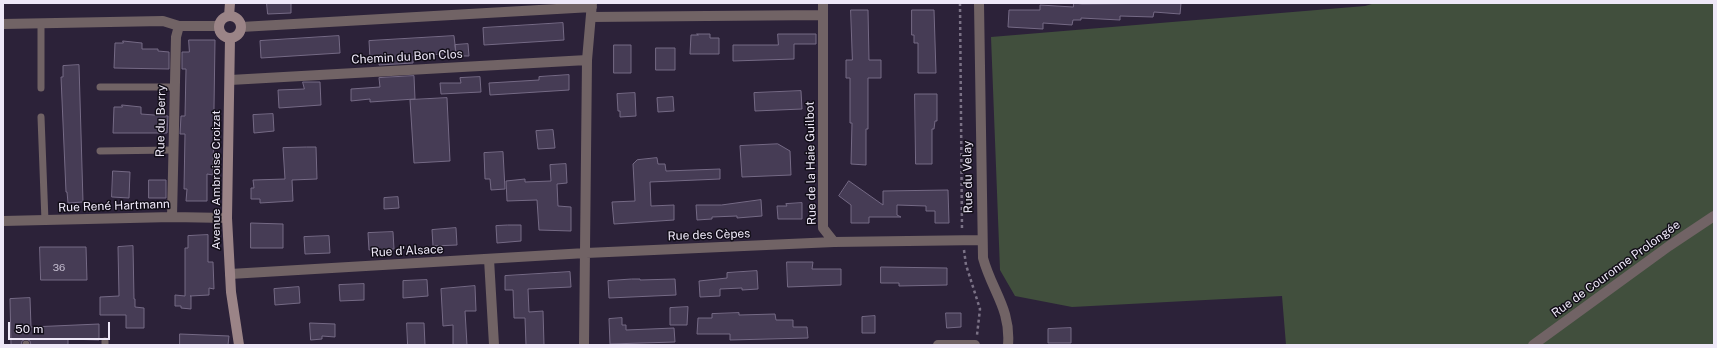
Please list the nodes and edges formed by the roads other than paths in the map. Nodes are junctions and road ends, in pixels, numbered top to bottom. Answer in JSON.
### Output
{"nodes":[{"id":1,"x":230,"y":3,"type":"edge"},
{"id":2,"x":823,"y":3,"type":"edge"},
{"id":3,"x":978,"y":3,"type":"edge"},
{"id":4,"x":592,"y":9,"type":"edge"},
{"id":5,"x":823,"y":15,"type":"junction"},
{"id":6,"x":229,"y":16,"type":"junction"},
{"id":7,"x":3,"y":24,"type":"edge"},
{"id":8,"x":41,"y":24,"type":"junction"},
{"id":9,"x":179,"y":26,"type":"junction"},
{"id":10,"x":219,"y":26,"type":"junction"},
{"id":11,"x":241,"y":27,"type":"junction"},
{"id":12,"x":230,"y":38,"type":"junction"},
{"id":13,"x":587,"y":60,"type":"junction"},
{"id":14,"x":230,"y":80,"type":"junction"},
{"id":15,"x":100,"y":87,"type":"dead end"},
{"id":16,"x":175,"y":87,"type":"junction"},
{"id":17,"x":41,"y":88,"type":"dead end"},
{"id":18,"x":41,"y":117,"type":"dead end"},
{"id":19,"x":173,"y":150,"type":"junction"},
{"id":20,"x":100,"y":151,"type":"dead end"},
{"id":21,"x":1714,"y":216,"type":"edge"},
{"id":22,"x":172,"y":217,"type":"junction"},
{"id":23,"x":227,"y":218,"type":"junction"},
{"id":24,"x":45,"y":221,"type":"junction"},
{"id":25,"x":3,"y":222,"type":"edge"},
{"id":26,"x":982,"y":240,"type":"junction"},
{"id":27,"x":834,"y":242,"type":"junction"},
{"id":28,"x":586,"y":253,"type":"junction"},
{"id":29,"x":489,"y":259,"type":"junction"},
{"id":30,"x":230,"y":274,"type":"junction"},
{"id":31,"x":976,"y":341,"type":"edge"},
{"id":32,"x":239,"y":345,"type":"edge"},
{"id":33,"x":494,"y":345,"type":"edge"},
{"id":34,"x":584,"y":345,"type":"edge"},
{"id":35,"x":938,"y":345,"type":"edge"},
{"id":36,"x":1008,"y":345,"type":"edge"},
{"id":37,"x":1533,"y":345,"type":"edge"}],
"edges":[{"from":1,"to":6,"type":"main road"},
{"from":2,"to":5,"type":"street","name":"Rue de la Haie Guilbot"},
{"from":3,"to":26,"type":"street","name":"Rue du Velay"},
{"from":4,"to":5,"type":"street"},
{"from":4,"to":11,"type":"street"},
{"from":4,"to":13,"type":"street"},
{"from":5,"to":27,"type":"street","name":"Rue de la Haie Guilbot"},
{"from":6,"to":10,"type":"main road"},
{"from":6,"to":11,"type":"main road"},
{"from":7,"to":8,"type":"street"},
{"from":8,"to":9,"type":"street"},
{"from":8,"to":17,"type":"lane"},
{"from":9,"to":10,"type":"street"},
{"from":9,"to":16,"type":"street","name":"Rue du Berry"},
{"from":10,"to":12,"type":"main road"},
{"from":11,"to":12,"type":"main road"},
{"from":12,"to":14,"type":"main road","name":"Avenue Ambroise Croizat"},
{"from":13,"to":14,"type":"street","name":"Chemin du Bon Clos"},
{"from":13,"to":28,"type":"street"},
{"from":14,"to":23,"type":"main road","name":"Avenue Ambroise Croizat"},
{"from":15,"to":16,"type":"lane"},
{"from":16,"to":19,"type":"street","name":"Rue du Berry"},
{"from":18,"to":24,"type":"lane"},
{"from":19,"to":20,"type":"lane"},
{"from":19,"to":22,"type":"street","name":"Rue du Berry"},
{"from":21,"to":37,"type":"street","name":"Rue de Couronne Prolongée"},
{"from":22,"to":23,"type":"street","name":"Rue René Hartmann"},
{"from":22,"to":24,"type":"street","name":"Rue René Hartmann"},
{"from":23,"to":30,"type":"main road","name":"Avenue Ambroise Croizat"},
{"from":24,"to":25,"type":"street","name":"Rue René Hartmann"},
{"from":26,"to":27,"type":"street"},
{"from":26,"to":36,"type":"street","name":"Rue du Velay"},
{"from":27,"to":28,"type":"street","name":"Rue des Cèpes"},
{"from":28,"to":29,"type":"street","name":"Rue d'Alsace"},
{"from":28,"to":34,"type":"street"},
{"from":29,"to":30,"type":"street","name":"Rue d'Alsace"},
{"from":29,"to":33,"type":"street"},
{"from":30,"to":32,"type":"main road","name":"Avenue Ambroise Croizat"},
{"from":31,"to":35,"type":"street"}]}
